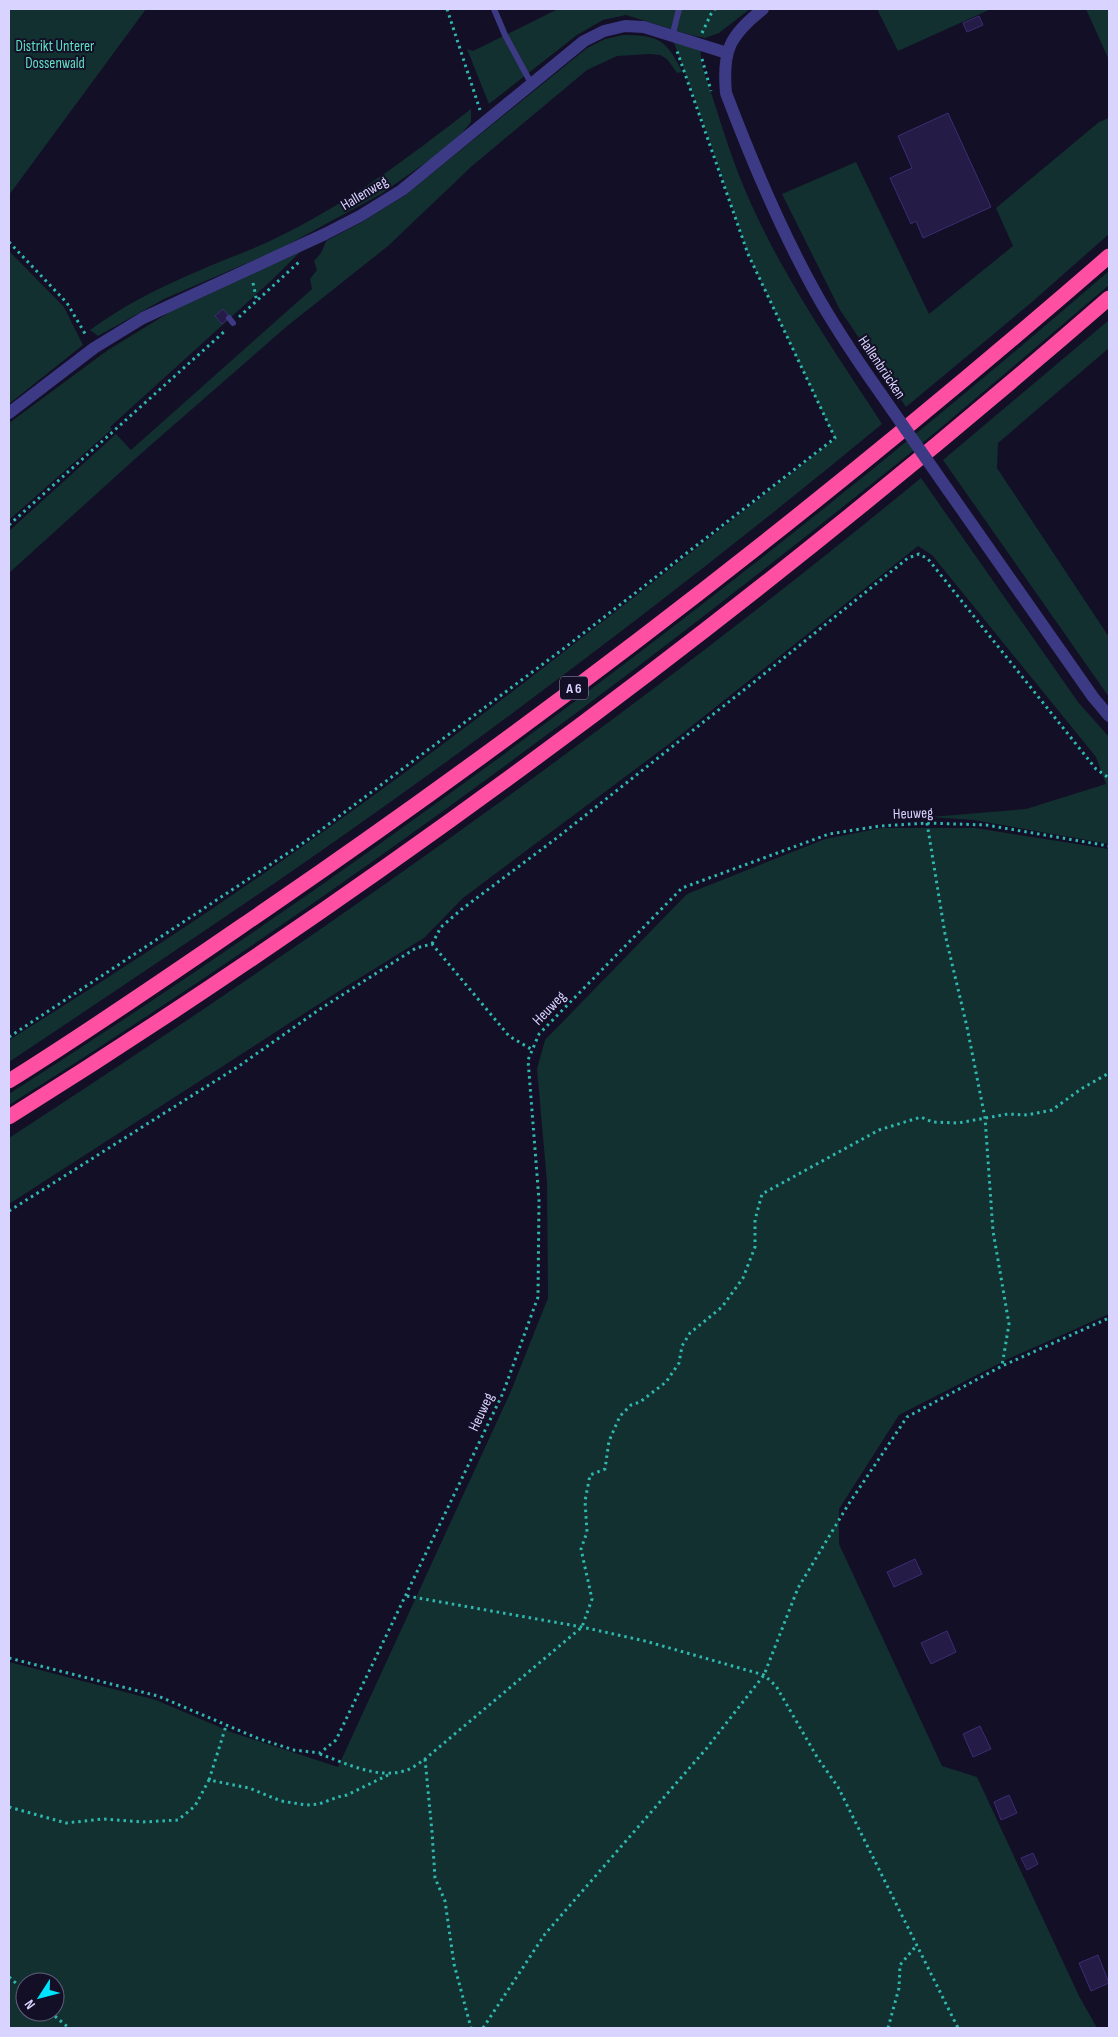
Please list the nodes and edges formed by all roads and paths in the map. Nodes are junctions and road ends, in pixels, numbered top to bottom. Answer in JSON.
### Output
{"nodes":[{"id":1,"x":447,"y":9,"type":"edge"},
{"id":2,"x":494,"y":9,"type":"edge"},
{"id":3,"x":679,"y":9,"type":"edge"},
{"id":4,"x":715,"y":9,"type":"edge"},
{"id":5,"x":763,"y":9,"type":"edge"},
{"id":6,"x":672,"y":37,"type":"junction"},
{"id":7,"x":700,"y":46,"type":"junction"},
{"id":8,"x":727,"y":53,"type":"junction"},
{"id":9,"x":532,"y":84,"type":"junction"},
{"id":10,"x":485,"y":123,"type":"junction"},
{"id":11,"x":9,"y":242,"type":"edge"},
{"id":12,"x":1109,"y":256,"type":"edge"},
{"id":13,"x":301,"y":259,"type":"dead end"},
{"id":14,"x":248,"y":269,"type":"junction"},
{"id":15,"x":1109,"y":298,"type":"edge"},
{"id":16,"x":257,"y":302,"type":"junction"},
{"id":17,"x":94,"y":348,"type":"junction"},
{"id":18,"x":9,"y":412,"type":"edge"},
{"id":19,"x":9,"y":525,"type":"edge"},
{"id":20,"x":1109,"y":716,"type":"edge"},
{"id":21,"x":1109,"y":778,"type":"edge"},
{"id":22,"x":927,"y":823,"type":"junction"},
{"id":23,"x":1109,"y":846,"type":"edge"},
{"id":24,"x":432,"y":944,"type":"junction"},
{"id":25,"x":9,"y":1037,"type":"edge"},
{"id":26,"x":531,"y":1049,"type":"junction"},
{"id":27,"x":1109,"y":1074,"type":"edge"},
{"id":28,"x":9,"y":1081,"type":"edge"},
{"id":29,"x":9,"y":1117,"type":"edge"},
{"id":30,"x":985,"y":1118,"type":"junction"},
{"id":31,"x":9,"y":1211,"type":"edge"},
{"id":32,"x":1109,"y":1318,"type":"edge"},
{"id":33,"x":1002,"y":1366,"type":"junction"},
{"id":34,"x":407,"y":1596,"type":"junction"},
{"id":35,"x":582,"y":1627,"type":"junction"},
{"id":36,"x":9,"y":1658,"type":"edge"},
{"id":37,"x":764,"y":1675,"type":"junction"},
{"id":38,"x":226,"y":1726,"type":"junction"},
{"id":39,"x":320,"y":1754,"type":"junction"},
{"id":40,"x":425,"y":1759,"type":"junction"},
{"id":41,"x":389,"y":1774,"type":"junction"},
{"id":42,"x":210,"y":1780,"type":"junction"},
{"id":43,"x":9,"y":1807,"type":"edge"},
{"id":44,"x":916,"y":1946,"type":"junction"},
{"id":45,"x":471,"y":2028,"type":"edge"},
{"id":46,"x":483,"y":2028,"type":"edge"},
{"id":47,"x":888,"y":2028,"type":"edge"},
{"id":48,"x":958,"y":2028,"type":"edge"}],
"edges":[{"from":1,"to":10,"type":"path"},
{"from":2,"to":9,"type":"lane"},
{"from":3,"to":6,"type":"lane"},
{"from":4,"to":7,"type":"path"},
{"from":5,"to":8,"type":"street","name":"Hallenbrücken"},
{"from":6,"to":7,"type":"street","name":"Hallenweg"},
{"from":6,"to":9,"type":"street","name":"Hallenweg"},
{"from":6,"to":25,"type":"path"},
{"from":7,"to":8,"type":"street","name":"Hallenweg"},
{"from":8,"to":20,"type":"street","name":"Hallenbrücken","bridge":true},
{"from":9,"to":10,"type":"street","name":"Hallenweg"},
{"from":10,"to":14,"type":"street","name":"Hallenweg"},
{"from":11,"to":17,"type":"path"},
{"from":12,"to":28,"type":"highway","number":"A 6"},
{"from":13,"to":16,"type":"path"},
{"from":14,"to":16,"type":"path"},
{"from":14,"to":17,"type":"street","name":"Hallenweg"},
{"from":15,"to":29,"type":"highway","number":"A 6"},
{"from":16,"to":19,"type":"path"},
{"from":17,"to":18,"type":"street","name":"Hallenweg"},
{"from":21,"to":24,"type":"path"},
{"from":22,"to":23,"type":"path","name":"Heuweg"},
{"from":22,"to":26,"type":"path","name":"Heuweg"},
{"from":22,"to":30,"type":"path"},
{"from":24,"to":26,"type":"path"},
{"from":24,"to":31,"type":"path"},
{"from":26,"to":34,"type":"path","name":"Heuweg"},
{"from":27,"to":30,"type":"path"},
{"from":30,"to":33,"type":"path"},
{"from":30,"to":35,"type":"path"},
{"from":32,"to":33,"type":"path"},
{"from":33,"to":37,"type":"path"},
{"from":34,"to":35,"type":"path"},
{"from":34,"to":39,"type":"path","name":"Heuweg"},
{"from":35,"to":37,"type":"path"},
{"from":35,"to":40,"type":"path"},
{"from":36,"to":38,"type":"path"},
{"from":37,"to":44,"type":"path"},
{"from":37,"to":46,"type":"path"},
{"from":38,"to":39,"type":"path"},
{"from":38,"to":42,"type":"path"},
{"from":39,"to":41,"type":"path"},
{"from":40,"to":41,"type":"path"},
{"from":40,"to":45,"type":"path"},
{"from":41,"to":42,"type":"path"},
{"from":42,"to":43,"type":"path"},
{"from":44,"to":47,"type":"path"},
{"from":44,"to":48,"type":"path"}]}
